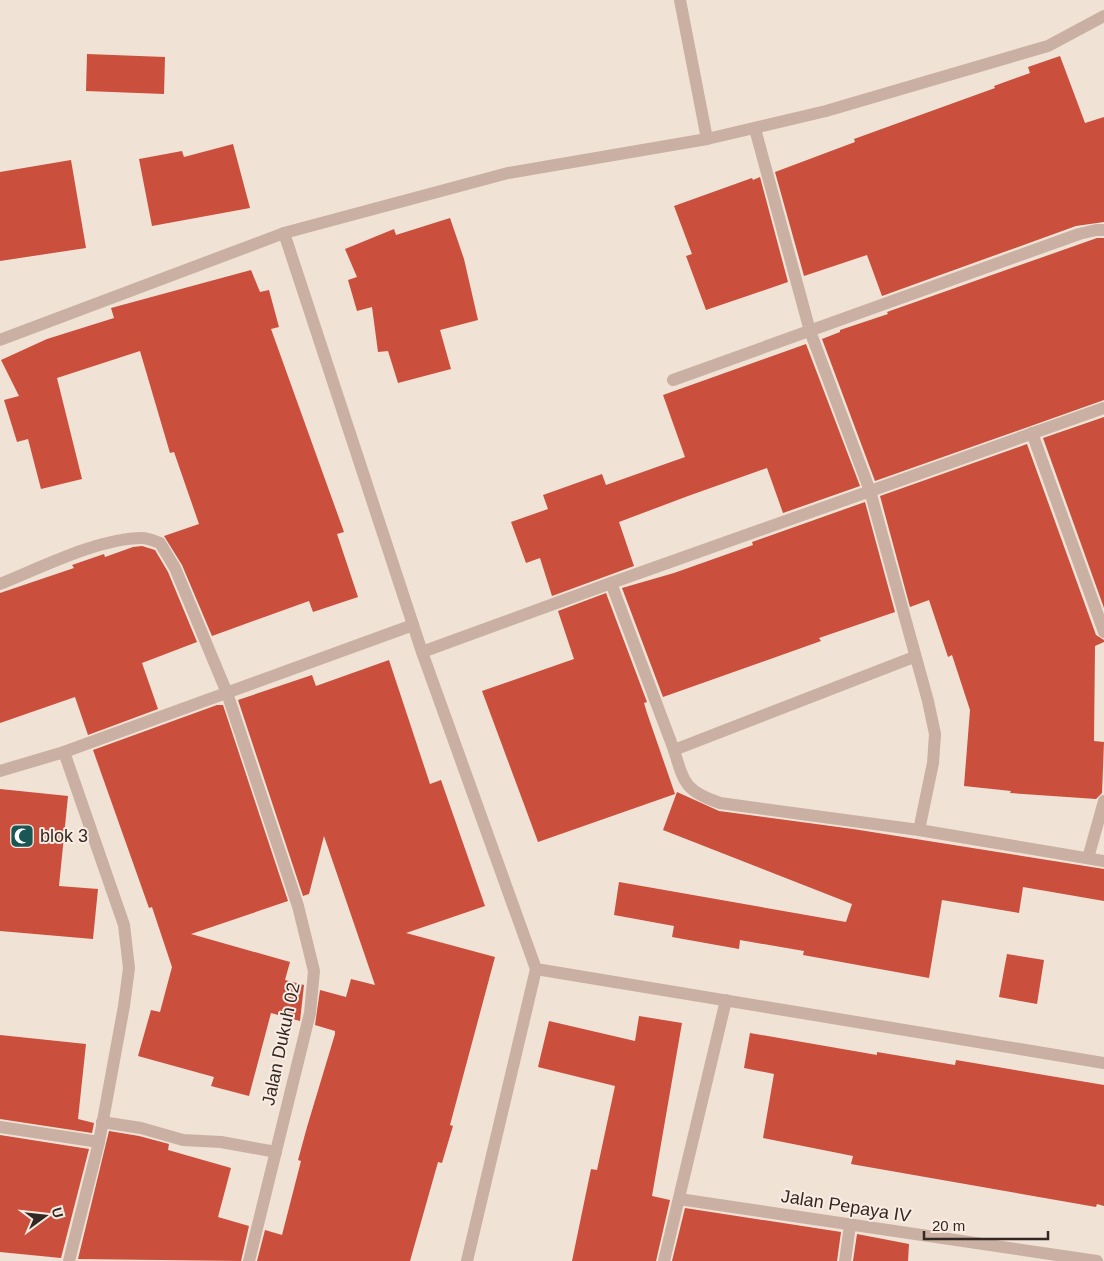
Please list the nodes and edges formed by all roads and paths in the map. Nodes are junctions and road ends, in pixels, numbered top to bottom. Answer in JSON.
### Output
{"nodes":[{"id":1,"x":680,"y":0,"type":"edge"},
{"id":2,"x":1104,"y":16,"type":"edge"},
{"id":3,"x":755,"y":129,"type":"junction"},
{"id":4,"x":706,"y":139,"type":"junction"},
{"id":5,"x":1104,"y":230,"type":"edge"},
{"id":6,"x":284,"y":233,"type":"junction"},
{"id":7,"x":810,"y":331,"type":"junction"},
{"id":8,"x":0,"y":340,"type":"edge"},
{"id":9,"x":673,"y":380,"type":"dead end"},
{"id":10,"x":1104,"y":408,"type":"edge"},
{"id":11,"x":1032,"y":433,"type":"junction"},
{"id":12,"x":870,"y":491,"type":"junction"},
{"id":13,"x":611,"y":583,"type":"junction"},
{"id":14,"x":0,"y":584,"type":"edge"},
{"id":15,"x":413,"y":625,"type":"junction"},
{"id":16,"x":1104,"y":632,"type":"edge"},
{"id":17,"x":422,"y":652,"type":"junction"},
{"id":18,"x":914,"y":657,"type":"junction"},
{"id":19,"x":227,"y":693,"type":"junction"},
{"id":20,"x":674,"y":750,"type":"junction"},
{"id":21,"x":64,"y":752,"type":"junction"},
{"id":22,"x":0,"y":771,"type":"edge"},
{"id":23,"x":1104,"y":801,"type":"edge"},
{"id":24,"x":919,"y":830,"type":"junction"},
{"id":25,"x":1088,"y":858,"type":"junction"},
{"id":26,"x":1104,"y":861,"type":"edge"},
{"id":27,"x":536,"y":969,"type":"junction"},
{"id":28,"x":726,"y":1000,"type":"junction"},
{"id":29,"x":1104,"y":1063,"type":"edge"},
{"id":30,"x":102,"y":1122,"type":"junction"},
{"id":31,"x":0,"y":1126,"type":"edge"},
{"id":32,"x":99,"y":1142,"type":"junction"},
{"id":33,"x":276,"y":1152,"type":"junction"},
{"id":34,"x":679,"y":1199,"type":"junction"},
{"id":35,"x":850,"y":1225,"type":"junction"},
{"id":36,"x":69,"y":1261,"type":"edge"},
{"id":37,"x":249,"y":1261,"type":"edge"},
{"id":38,"x":467,"y":1261,"type":"edge"},
{"id":39,"x":664,"y":1261,"type":"edge"},
{"id":40,"x":845,"y":1261,"type":"edge"},
{"id":41,"x":1097,"y":1261,"type":"edge"}],
"edges":[{"from":1,"to":4,"type":"street"},
{"from":2,"to":3,"type":"street"},
{"from":3,"to":4,"type":"street"},
{"from":3,"to":7,"type":"street"},
{"from":4,"to":6,"type":"street"},
{"from":5,"to":7,"type":"street"},
{"from":6,"to":8,"type":"street"},
{"from":6,"to":15,"type":"street"},
{"from":7,"to":9,"type":"street"},
{"from":7,"to":12,"type":"street"},
{"from":10,"to":11,"type":"street"},
{"from":11,"to":12,"type":"street"},
{"from":11,"to":16,"type":"street"},
{"from":12,"to":13,"type":"street"},
{"from":12,"to":18,"type":"street"},
{"from":13,"to":17,"type":"street"},
{"from":13,"to":20,"type":"street"},
{"from":14,"to":19,"type":"street","name":"Jalan Dukuh 02"},
{"from":15,"to":17,"type":"street"},
{"from":15,"to":19,"type":"street"},
{"from":17,"to":27,"type":"street"},
{"from":18,"to":20,"type":"street"},
{"from":18,"to":24,"type":"street"},
{"from":19,"to":21,"type":"street"},
{"from":19,"to":33,"type":"street","name":"Jalan Dukuh 02"},
{"from":20,"to":24,"type":"street"},
{"from":21,"to":22,"type":"street"},
{"from":21,"to":30,"type":"street"},
{"from":23,"to":25,"type":"street"},
{"from":24,"to":25,"type":"street"},
{"from":25,"to":26,"type":"street"},
{"from":27,"to":28,"type":"street"},
{"from":27,"to":38,"type":"street"},
{"from":28,"to":29,"type":"street"},
{"from":28,"to":34,"type":"street"},
{"from":30,"to":32,"type":"street"},
{"from":30,"to":33,"type":"street"},
{"from":31,"to":32,"type":"street"},
{"from":32,"to":36,"type":"street"},
{"from":33,"to":37,"type":"street","name":"Jalan Dukuh 02"},
{"from":34,"to":35,"type":"street","name":"Jalan Pepaya IV"},
{"from":34,"to":39,"type":"street"},
{"from":35,"to":40,"type":"street"},
{"from":35,"to":41,"type":"street","name":"Jalan Pepaya IV"}]}
